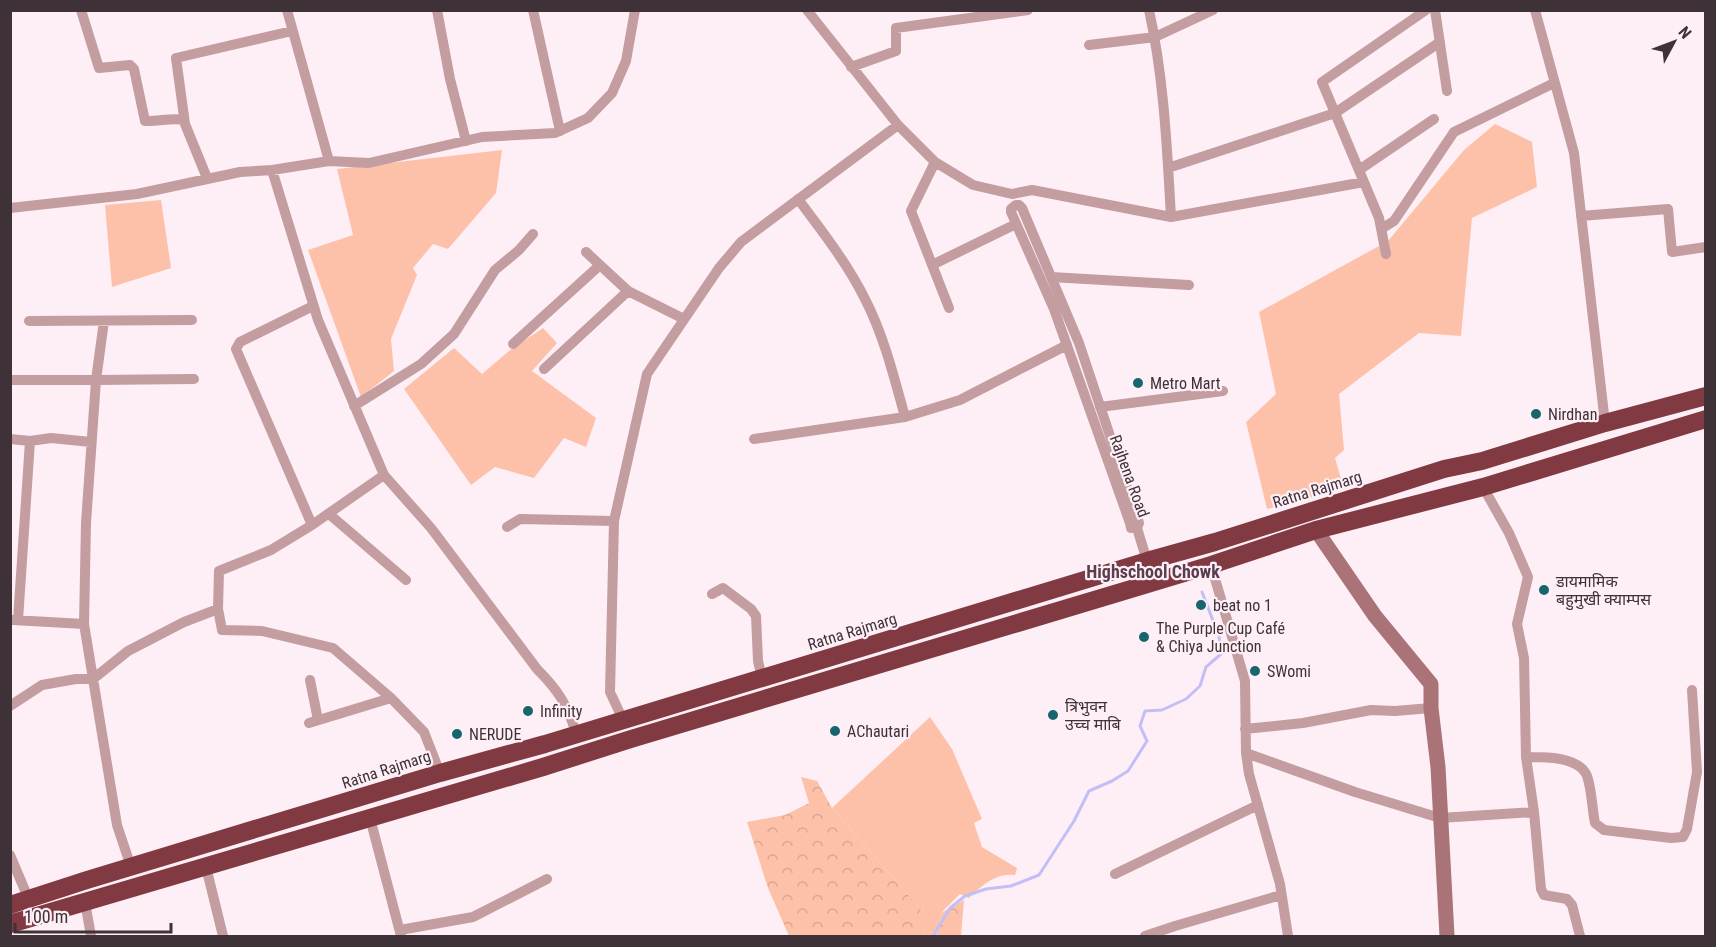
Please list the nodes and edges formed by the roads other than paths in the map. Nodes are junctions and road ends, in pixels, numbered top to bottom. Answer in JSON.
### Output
{"nodes":[{"id":1,"x":81,"y":10,"type":"edge"},
{"id":2,"x":287,"y":10,"type":"edge"},
{"id":3,"x":437,"y":10,"type":"edge"},
{"id":4,"x":533,"y":10,"type":"edge"},
{"id":5,"x":635,"y":10,"type":"edge"},
{"id":6,"x":807,"y":10,"type":"edge"},
{"id":7,"x":1028,"y":10,"type":"edge"},
{"id":8,"x":1149,"y":10,"type":"edge"},
{"id":9,"x":1212,"y":10,"type":"edge"},
{"id":10,"x":1426,"y":10,"type":"edge"},
{"id":11,"x":1435,"y":10,"type":"edge"},
{"id":12,"x":1535,"y":10,"type":"edge"},
{"id":13,"x":292,"y":31,"type":"junction"},
{"id":14,"x":1155,"y":37,"type":"junction"},
{"id":15,"x":1440,"y":42,"type":"junction"},
{"id":16,"x":1089,"y":45,"type":"dead end"},
{"id":17,"x":851,"y":67,"type":"junction"},
{"id":18,"x":1554,"y":83,"type":"junction"},
{"id":19,"x":1447,"y":91,"type":"dead end"},
{"id":20,"x":1335,"y":113,"type":"junction"},
{"id":21,"x":1434,"y":119,"type":"dead end"},
{"id":22,"x":184,"y":120,"type":"junction"},
{"id":23,"x":898,"y":125,"type":"junction"},
{"id":24,"x":560,"y":131,"type":"junction"},
{"id":25,"x":466,"y":141,"type":"junction"},
{"id":26,"x":329,"y":161,"type":"junction"},
{"id":27,"x":935,"y":162,"type":"junction"},
{"id":28,"x":1168,"y":168,"type":"junction"},
{"id":29,"x":272,"y":170,"type":"junction"},
{"id":30,"x":1359,"y":171,"type":"junction"},
{"id":31,"x":207,"y":178,"type":"junction"},
{"id":32,"x":1364,"y":182,"type":"junction"},
{"id":33,"x":1012,"y":194,"type":"junction"},
{"id":34,"x":798,"y":199,"type":"junction"},
{"id":35,"x":10,"y":208,"type":"edge"},
{"id":36,"x":1016,"y":209,"type":"junction"},
{"id":37,"x":1581,"y":216,"type":"junction"},
{"id":38,"x":1171,"y":217,"type":"junction"},
{"id":39,"x":1016,"y":225,"type":"junction"},
{"id":40,"x":1381,"y":229,"type":"junction"},
{"id":41,"x":533,"y":234,"type":"dead end"},
{"id":42,"x":1706,"y":247,"type":"edge"},
{"id":43,"x":586,"y":252,"type":"dead end"},
{"id":44,"x":1386,"y":254,"type":"dead end"},
{"id":45,"x":600,"y":265,"type":"junction"},
{"id":46,"x":932,"y":265,"type":"junction"},
{"id":47,"x":1052,"y":277,"type":"junction"},
{"id":48,"x":1189,"y":285,"type":"dead end"},
{"id":49,"x":628,"y":291,"type":"junction"},
{"id":50,"x":314,"y":306,"type":"junction"},
{"id":51,"x":1059,"y":307,"type":"junction"},
{"id":52,"x":949,"y":308,"type":"dead end"},
{"id":53,"x":684,"y":319,"type":"junction"},
{"id":54,"x":192,"y":320,"type":"dead end"},
{"id":55,"x":29,"y":321,"type":"dead end"},
{"id":56,"x":104,"y":321,"type":"junction"},
{"id":57,"x":513,"y":344,"type":"dead end"},
{"id":58,"x":1067,"y":345,"type":"junction"},
{"id":59,"x":544,"y":369,"type":"dead end"},
{"id":60,"x":194,"y":379,"type":"dead end"},
{"id":61,"x":10,"y":380,"type":"edge"},
{"id":62,"x":96,"y":380,"type":"junction"},
{"id":63,"x":1223,"y":391,"type":"dead end"},
{"id":64,"x":1706,"y":396,"type":"edge"},
{"id":65,"x":354,"y":406,"type":"junction"},
{"id":66,"x":1100,"y":407,"type":"junction"},
{"id":67,"x":905,"y":417,"type":"junction"},
{"id":68,"x":1706,"y":419,"type":"edge"},
{"id":69,"x":1100,"y":421,"type":"junction"},
{"id":70,"x":1605,"y":423,"type":"junction"},
{"id":71,"x":10,"y":439,"type":"edge"},
{"id":72,"x":754,"y":439,"type":"dead end"},
{"id":73,"x":30,"y":441,"type":"junction"},
{"id":74,"x":92,"y":442,"type":"junction"},
{"id":75,"x":384,"y":475,"type":"junction"},
{"id":76,"x":1483,"y":487,"type":"junction"},
{"id":77,"x":329,"y":514,"type":"junction"},
{"id":78,"x":614,"y":521,"type":"junction"},
{"id":79,"x":312,"y":525,"type":"junction"},
{"id":80,"x":507,"y":527,"type":"dead end"},
{"id":81,"x":1316,"y":530,"type":"junction"},
{"id":82,"x":1147,"y":561,"type":"junction"},
{"id":83,"x":1210,"y":565,"type":"junction"},
{"id":84,"x":406,"y":580,"type":"dead end"},
{"id":85,"x":712,"y":594,"type":"dead end"},
{"id":86,"x":218,"y":609,"type":"junction"},
{"id":87,"x":14,"y":620,"type":"edge"},
{"id":88,"x":84,"y":624,"type":"junction"},
{"id":89,"x":762,"y":678,"type":"junction"},
{"id":90,"x":93,"y":679,"type":"junction"},
{"id":91,"x":310,"y":680,"type":"dead end"},
{"id":92,"x":1692,"y":690,"type":"dead end"},
{"id":93,"x":391,"y":698,"type":"junction"},
{"id":94,"x":10,"y":706,"type":"edge"},
{"id":95,"x":1431,"y":708,"type":"junction"},
{"id":96,"x":623,"y":720,"type":"junction"},
{"id":97,"x":1245,"y":729,"type":"junction"},
{"id":98,"x":576,"y":733,"type":"junction"},
{"id":99,"x":1246,"y":753,"type":"junction"},
{"id":100,"x":1526,"y":757,"type":"junction"},
{"id":101,"x":440,"y":773,"type":"junction"},
{"id":102,"x":1258,"y":806,"type":"junction"},
{"id":103,"x":1534,"y":812,"type":"junction"},
{"id":104,"x":370,"y":818,"type":"junction"},
{"id":105,"x":1440,"y":818,"type":"junction"},
{"id":106,"x":10,"y":855,"type":"edge"},
{"id":107,"x":131,"y":867,"type":"junction"},
{"id":108,"x":206,"y":867,"type":"junction"},
{"id":109,"x":1114,"y":874,"type":"dead end"},
{"id":110,"x":547,"y":879,"type":"dead end"},
{"id":111,"x":1281,"y":895,"type":"junction"},
{"id":112,"x":29,"y":900,"type":"junction"},
{"id":113,"x":85,"y":902,"type":"junction"},
{"id":114,"x":10,"y":905,"type":"edge"},
{"id":115,"x":10,"y":924,"type":"edge"},
{"id":116,"x":401,"y":933,"type":"edge"},
{"id":117,"x":1165,"y":933,"type":"edge"},
{"id":118,"x":91,"y":936,"type":"edge"},
{"id":119,"x":223,"y":936,"type":"edge"},
{"id":120,"x":1145,"y":936,"type":"edge"},
{"id":121,"x":1288,"y":936,"type":"edge"},
{"id":122,"x":1447,"y":936,"type":"edge"},
{"id":123,"x":1581,"y":936,"type":"edge"}],
"edges":[{"from":1,"to":22,"type":"street"},
{"from":2,"to":13,"type":"street"},
{"from":3,"to":25,"type":"street"},
{"from":4,"to":24,"type":"street"},
{"from":5,"to":24,"type":"street"},
{"from":6,"to":17,"type":"street"},
{"from":7,"to":17,"type":"street"},
{"from":8,"to":14,"type":"street"},
{"from":9,"to":14,"type":"street"},
{"from":10,"to":20,"type":"street"},
{"from":11,"to":15,"type":"street"},
{"from":12,"to":18,"type":"street"},
{"from":13,"to":22,"type":"street"},
{"from":13,"to":26,"type":"street"},
{"from":14,"to":16,"type":"street"},
{"from":14,"to":28,"type":"street"},
{"from":15,"to":19,"type":"street"},
{"from":15,"to":20,"type":"street"},
{"from":17,"to":23,"type":"street"},
{"from":18,"to":37,"type":"street"},
{"from":18,"to":40,"type":"street"},
{"from":20,"to":28,"type":"street"},
{"from":20,"to":30,"type":"street"},
{"from":21,"to":30,"type":"street"},
{"from":22,"to":31,"type":"street"},
{"from":23,"to":27,"type":"street"},
{"from":23,"to":34,"type":"street"},
{"from":24,"to":25,"type":"street"},
{"from":25,"to":26,"type":"street"},
{"from":26,"to":29,"type":"street"},
{"from":27,"to":33,"type":"street"},
{"from":27,"to":46,"type":"street"},
{"from":28,"to":38,"type":"street"},
{"from":29,"to":31,"type":"street"},
{"from":29,"to":50,"type":"street"},
{"from":30,"to":32,"type":"street"},
{"from":31,"to":35,"type":"street"},
{"from":32,"to":38,"type":"street"},
{"from":32,"to":40,"type":"street"},
{"from":33,"to":36,"type":"street"},
{"from":33,"to":38,"type":"street"},
{"from":34,"to":53,"type":"street"},
{"from":34,"to":67,"type":"street"},
{"from":36,"to":39,"type":"street","name":"Rajhena Road"},
{"from":36,"to":47,"type":"street","name":"Rajhena Road"},
{"from":37,"to":42,"type":"street"},
{"from":37,"to":70,"type":"street"},
{"from":39,"to":46,"type":"street"},
{"from":39,"to":51,"type":"street","name":"Rajhena Road"},
{"from":40,"to":44,"type":"street"},
{"from":41,"to":65,"type":"street"},
{"from":43,"to":45,"type":"street"},
{"from":45,"to":49,"type":"street"},
{"from":45,"to":57,"type":"street"},
{"from":46,"to":52,"type":"street"},
{"from":47,"to":48,"type":"street"},
{"from":47,"to":51,"type":"street","name":"Rajhena Road"},
{"from":49,"to":53,"type":"street"},
{"from":49,"to":59,"type":"street"},
{"from":50,"to":65,"type":"street"},
{"from":50,"to":79,"type":"street"},
{"from":51,"to":58,"type":"street","name":"Rajhena Road"},
{"from":51,"to":66,"type":"street","name":"Rajhena Road"},
{"from":53,"to":78,"type":"street"},
{"from":54,"to":56,"type":"street"},
{"from":55,"to":56,"type":"street"},
{"from":56,"to":62,"type":"street"},
{"from":58,"to":67,"type":"street"},
{"from":58,"to":69,"type":"street","name":"Rajhena Road"},
{"from":60,"to":62,"type":"street"},
{"from":61,"to":62,"type":"street"},
{"from":62,"to":74,"type":"street"},
{"from":63,"to":66,"type":"street"},
{"from":64,"to":70,"type":"highway","name":"Ratna Rajmarg"},
{"from":65,"to":75,"type":"street"},
{"from":66,"to":69,"type":"street","name":"Rajhena Road"},
{"from":67,"to":72,"type":"street"},
{"from":68,"to":76,"type":"highway"},
{"from":69,"to":82,"type":"street","name":"Rajhena Road"},
{"from":70,"to":82,"type":"highway","name":"Ratna Rajmarg"},
{"from":71,"to":73,"type":"street"},
{"from":73,"to":74,"type":"street"},
{"from":73,"to":87,"type":"street"},
{"from":74,"to":88,"type":"street"},
{"from":75,"to":77,"type":"street"},
{"from":75,"to":98,"type":"street"},
{"from":76,"to":81,"type":"highway"},
{"from":76,"to":100,"type":"street"},
{"from":77,"to":79,"type":"street"},
{"from":77,"to":84,"type":"street"},
{"from":78,"to":80,"type":"street"},
{"from":78,"to":96,"type":"street"},
{"from":79,"to":86,"type":"street"},
{"from":81,"to":83,"type":"highway"},
{"from":81,"to":95,"type":"street"},
{"from":82,"to":89,"type":"highway","name":"Ratna Rajmarg"},
{"from":83,"to":97,"type":"street"},
{"from":83,"to":104,"type":"highway"},
{"from":85,"to":89,"type":"street"},
{"from":86,"to":90,"type":"street"},
{"from":86,"to":93,"type":"street"},
{"from":87,"to":88,"type":"street"},
{"from":88,"to":90,"type":"street"},
{"from":89,"to":96,"type":"highway","name":"Ratna Rajmarg"},
{"from":90,"to":94,"type":"street"},
{"from":90,"to":107,"type":"street"},
{"from":91,"to":93,"type":"street"},
{"from":92,"to":100,"type":"street"},
{"from":93,"to":101,"type":"street"},
{"from":95,"to":97,"type":"street"},
{"from":95,"to":105,"type":"street"},
{"from":96,"to":98,"type":"highway","name":"Ratna Rajmarg"},
{"from":97,"to":99,"type":"street"},
{"from":98,"to":101,"type":"highway","name":"Ratna Rajmarg"},
{"from":99,"to":102,"type":"street"},
{"from":99,"to":105,"type":"street"},
{"from":100,"to":103,"type":"street"},
{"from":101,"to":107,"type":"highway","name":"Ratna Rajmarg"},
{"from":102,"to":109,"type":"street"},
{"from":102,"to":111,"type":"street"},
{"from":103,"to":105,"type":"street"},
{"from":103,"to":123,"type":"street"},
{"from":104,"to":108,"type":"highway"},
{"from":104,"to":116,"type":"street"},
{"from":105,"to":122,"type":"street"},
{"from":106,"to":112,"type":"street"},
{"from":107,"to":112,"type":"highway","name":"Ratna Rajmarg"},
{"from":108,"to":113,"type":"highway"},
{"from":108,"to":119,"type":"street"},
{"from":110,"to":116,"type":"street"},
{"from":111,"to":117,"type":"street"},
{"from":111,"to":121,"type":"street"},
{"from":112,"to":114,"type":"highway","name":"Ratna Rajmarg"},
{"from":113,"to":115,"type":"highway"},
{"from":113,"to":118,"type":"street"},
{"from":117,"to":120,"type":"street"}]}
